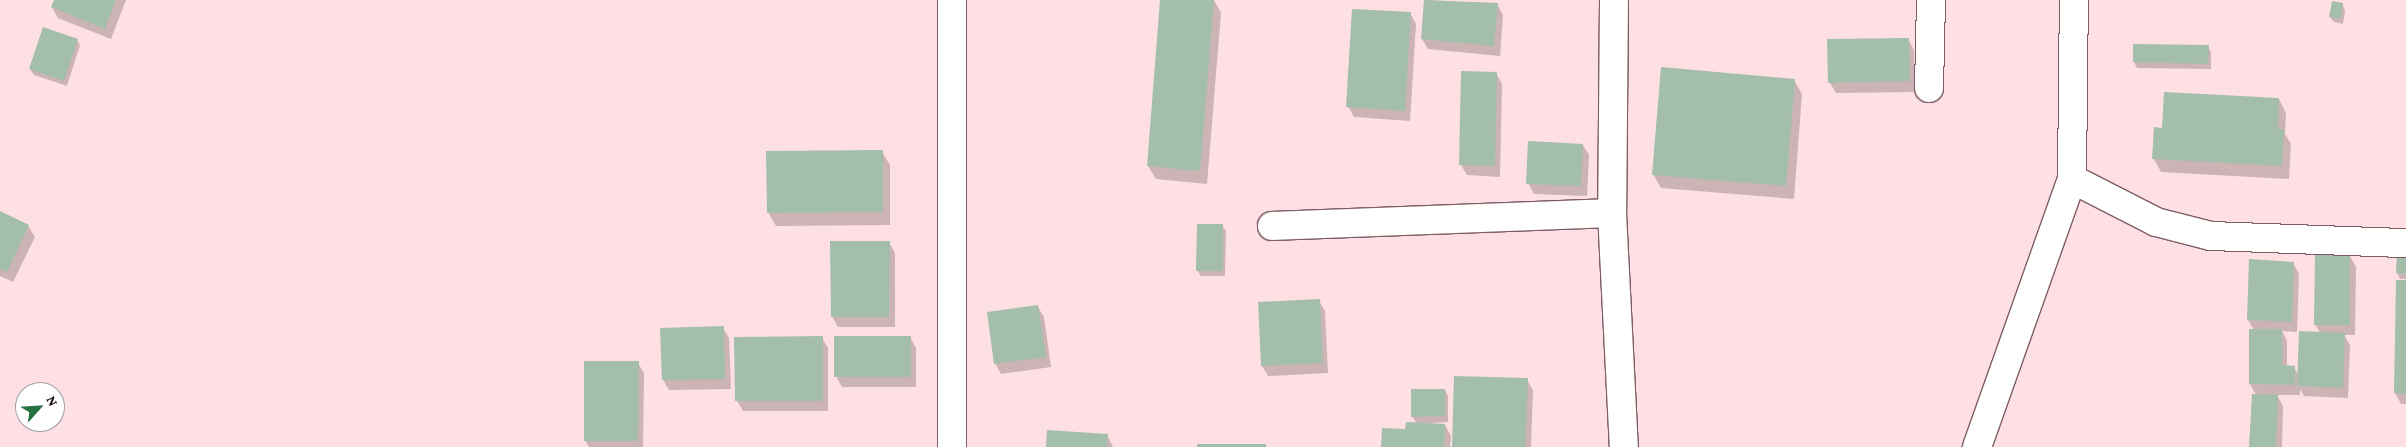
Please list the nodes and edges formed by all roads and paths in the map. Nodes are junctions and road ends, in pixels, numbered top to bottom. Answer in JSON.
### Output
{"nodes":[{"id":1,"x":952,"y":0,"type":"edge"},
{"id":2,"x":1614,"y":0,"type":"edge"},
{"id":3,"x":1931,"y":0,"type":"edge"},
{"id":4,"x":2074,"y":0,"type":"edge"},
{"id":5,"x":1929,"y":88,"type":"dead end"},
{"id":6,"x":2072,"y":179,"type":"junction"},
{"id":7,"x":1612,"y":213,"type":"junction"},
{"id":8,"x":1272,"y":226,"type":"dead end"},
{"id":9,"x":2406,"y":244,"type":"edge"},
{"id":10,"x":952,"y":447,"type":"edge"},
{"id":11,"x":1624,"y":447,"type":"edge"},
{"id":12,"x":1977,"y":447,"type":"edge"}],
"edges":[{"from":1,"to":10,"type":"street"},
{"from":2,"to":7,"type":"street"},
{"from":3,"to":5,"type":"street"},
{"from":4,"to":6,"type":"street"},
{"from":6,"to":9,"type":"street"},
{"from":6,"to":12,"type":"street"},
{"from":7,"to":8,"type":"street"},
{"from":7,"to":11,"type":"street"}]}
